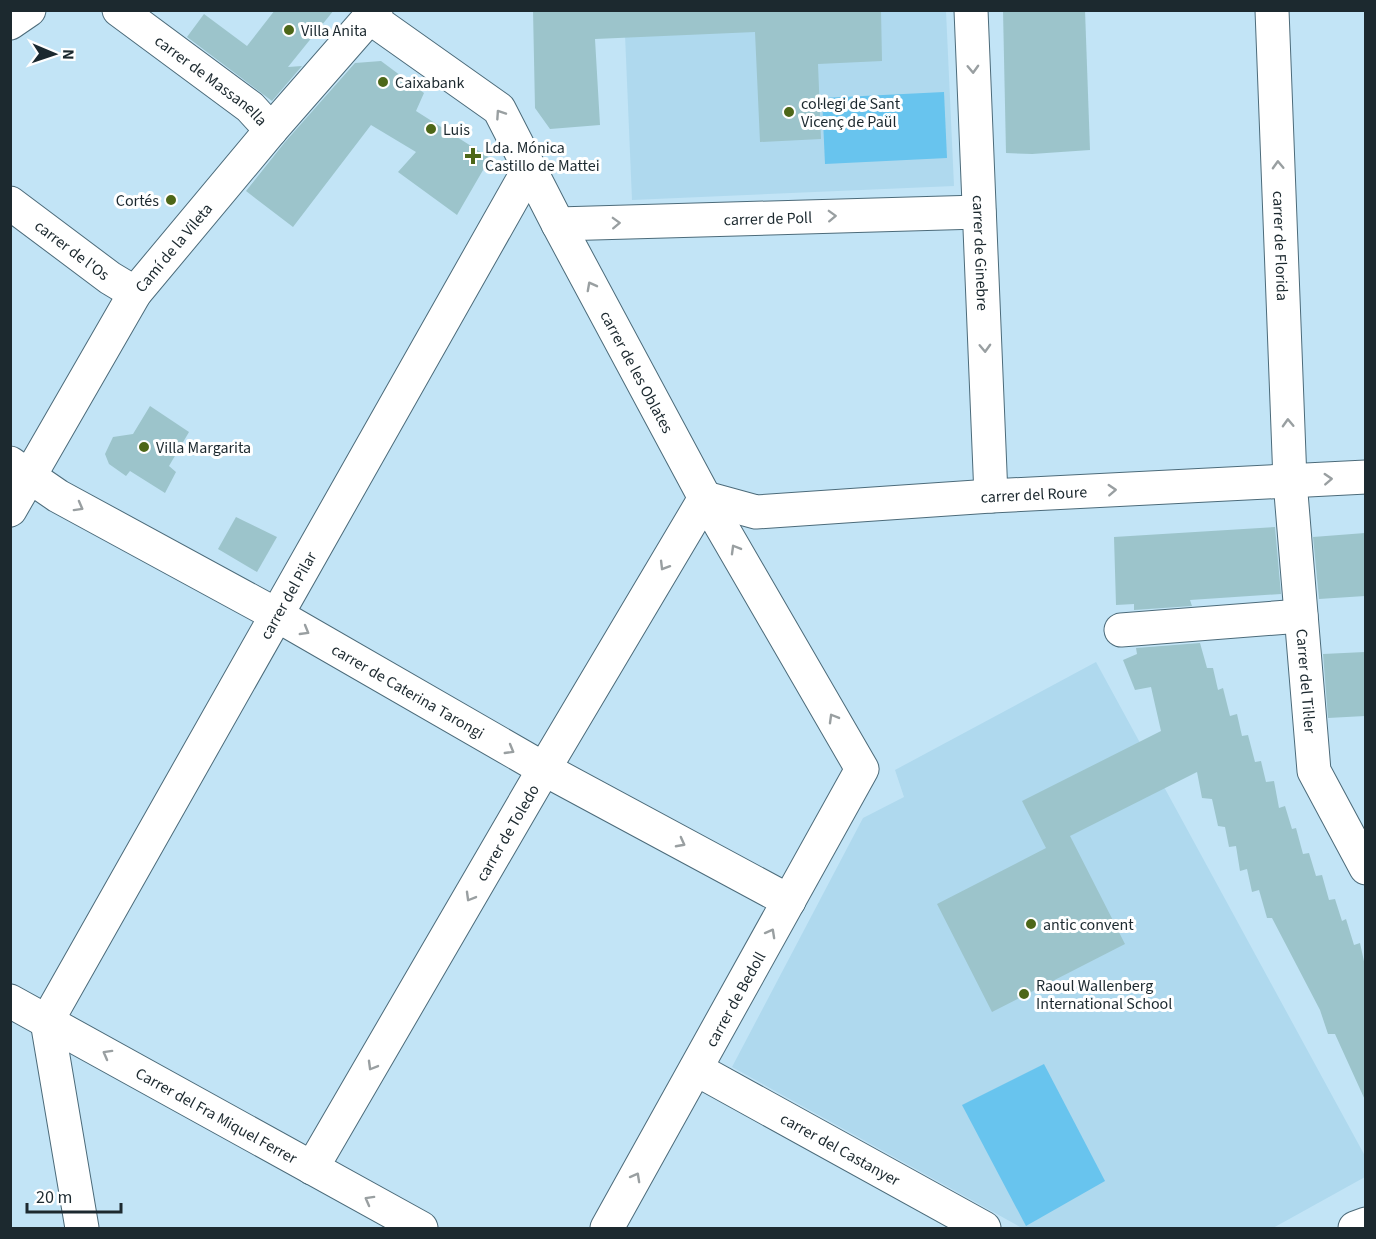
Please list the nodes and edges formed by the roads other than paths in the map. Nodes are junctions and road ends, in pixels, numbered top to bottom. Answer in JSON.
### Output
{"nodes":[{"id":1,"x":29,"y":10,"type":"edge"},
{"id":2,"x":119,"y":10,"type":"edge"},
{"id":3,"x":971,"y":10,"type":"edge"},
{"id":4,"x":1272,"y":10,"type":"edge"},
{"id":5,"x":372,"y":14,"type":"edge"},
{"id":6,"x":10,"y":23,"type":"edge"},
{"id":7,"x":271,"y":130,"type":"junction"},
{"id":8,"x":529,"y":169,"type":"junction"},
{"id":9,"x":10,"y":203,"type":"edge"},
{"id":10,"x":979,"y":212,"type":"junction"},
{"id":11,"x":558,"y":224,"type":"junction"},
{"id":12,"x":135,"y":293,"type":"junction"},
{"id":13,"x":20,"y":469,"type":"edge"},
{"id":14,"x":1365,"y":477,"type":"edge"},
{"id":15,"x":1290,"y":482,"type":"junction"},
{"id":16,"x":991,"y":496,"type":"junction"},
{"id":17,"x":705,"y":498,"type":"junction"},
{"id":18,"x":10,"y":510,"type":"edge"},
{"id":19,"x":275,"y":614,"type":"junction"},
{"id":20,"x":1301,"y":616,"type":"junction"},
{"id":21,"x":1121,"y":630,"type":"dead end"},
{"id":22,"x":544,"y":769,"type":"junction"},
{"id":23,"x":862,"y":769,"type":"joint"},
{"id":24,"x":1365,"y":868,"type":"edge"},
{"id":25,"x":789,"y":901,"type":"junction"},
{"id":26,"x":10,"y":1001,"type":"edge"},
{"id":27,"x":47,"y":1021,"type":"junction"},
{"id":28,"x":696,"y":1069,"type":"junction"},
{"id":29,"x":312,"y":1168,"type":"junction"},
{"id":30,"x":1365,"y":1224,"type":"edge"},
{"id":31,"x":82,"y":1228,"type":"edge"},
{"id":32,"x":420,"y":1228,"type":"edge"},
{"id":33,"x":608,"y":1228,"type":"edge"},
{"id":34,"x":984,"y":1228,"type":"edge"},
{"id":35,"x":1355,"y":1228,"type":"edge"}],
"edges":[{"from":1,"to":6,"type":"street"},
{"from":2,"to":7,"type":"street","name":"carrer de Massanella"},
{"from":3,"to":10,"type":"street","name":"carrer de Ginebre","one_way":true},
{"from":15,"to":4,"type":"street","name":"carrer de Florida","one_way":true},
{"from":5,"to":7,"type":"street","name":"Camí de la Vileta"},
{"from":8,"to":5,"type":"street","name":"carrer de les Oblates","one_way":true},
{"from":7,"to":12,"type":"street","name":"Camí de la Vileta"},
{"from":8,"to":11,"type":"street","name":"carrer de les Oblates"},
{"from":8,"to":19,"type":"street","name":"carrer del Pilar"},
{"from":9,"to":12,"type":"street","name":"carrer de l'Os"},
{"from":11,"to":10,"type":"street","name":"carrer de Poll","one_way":true},
{"from":10,"to":16,"type":"street","name":"carrer de Ginebre","one_way":true},
{"from":17,"to":11,"type":"street","name":"carrer de les Oblates","one_way":true},
{"from":12,"to":13,"type":"street","name":"Camí de la Vileta"},
{"from":13,"to":18,"type":"street","name":"Camí de la Vileta"},
{"from":13,"to":19,"type":"street","name":"carrer de Caterina Tarongi","one_way":true},
{"from":15,"to":14,"type":"street","name":"carrer del Roure","one_way":true},
{"from":16,"to":15,"type":"street","name":"carrer del Roure","one_way":true},
{"from":15,"to":20,"type":"street","name":"Carrer del Til·ler"},
{"from":16,"to":17,"type":"street","name":"carrer del Roure"},
{"from":17,"to":22,"type":"street","name":"carrer de Toledo","one_way":true},
{"from":23,"to":17,"type":"street","name":"carrer de les Oblates","one_way":true},
{"from":19,"to":22,"type":"street","name":"carrer de Caterina Tarongi","one_way":true},
{"from":19,"to":27,"type":"street","name":"carrer del Pilar"},
{"from":20,"to":21,"type":"street"},
{"from":20,"to":24,"type":"street","name":"Carrer del Til·ler"},
{"from":22,"to":25,"type":"street","name":"carrer de Caterina Tarongi","one_way":true},
{"from":22,"to":29,"type":"street","name":"carrer de Toledo","one_way":true},
{"from":23,"to":25,"type":"street","name":"carrer de Bedoll"},
{"from":28,"to":25,"type":"street","name":"carrer de Bedoll","one_way":true},
{"from":26,"to":27,"type":"street","name":"Carrer del Fra Miquel Ferrer"},
{"from":29,"to":27,"type":"street","name":"Carrer del Fra Miquel Ferrer","one_way":true},
{"from":27,"to":31,"type":"street"},
{"from":33,"to":28,"type":"street","name":"carrer de Bedoll","one_way":true},
{"from":28,"to":34,"type":"street","name":"carrer del Castanyer"},
{"from":32,"to":29,"type":"street","name":"Carrer del Fra Miquel Ferrer","one_way":true},
{"from":30,"to":35,"type":"street"}]}
